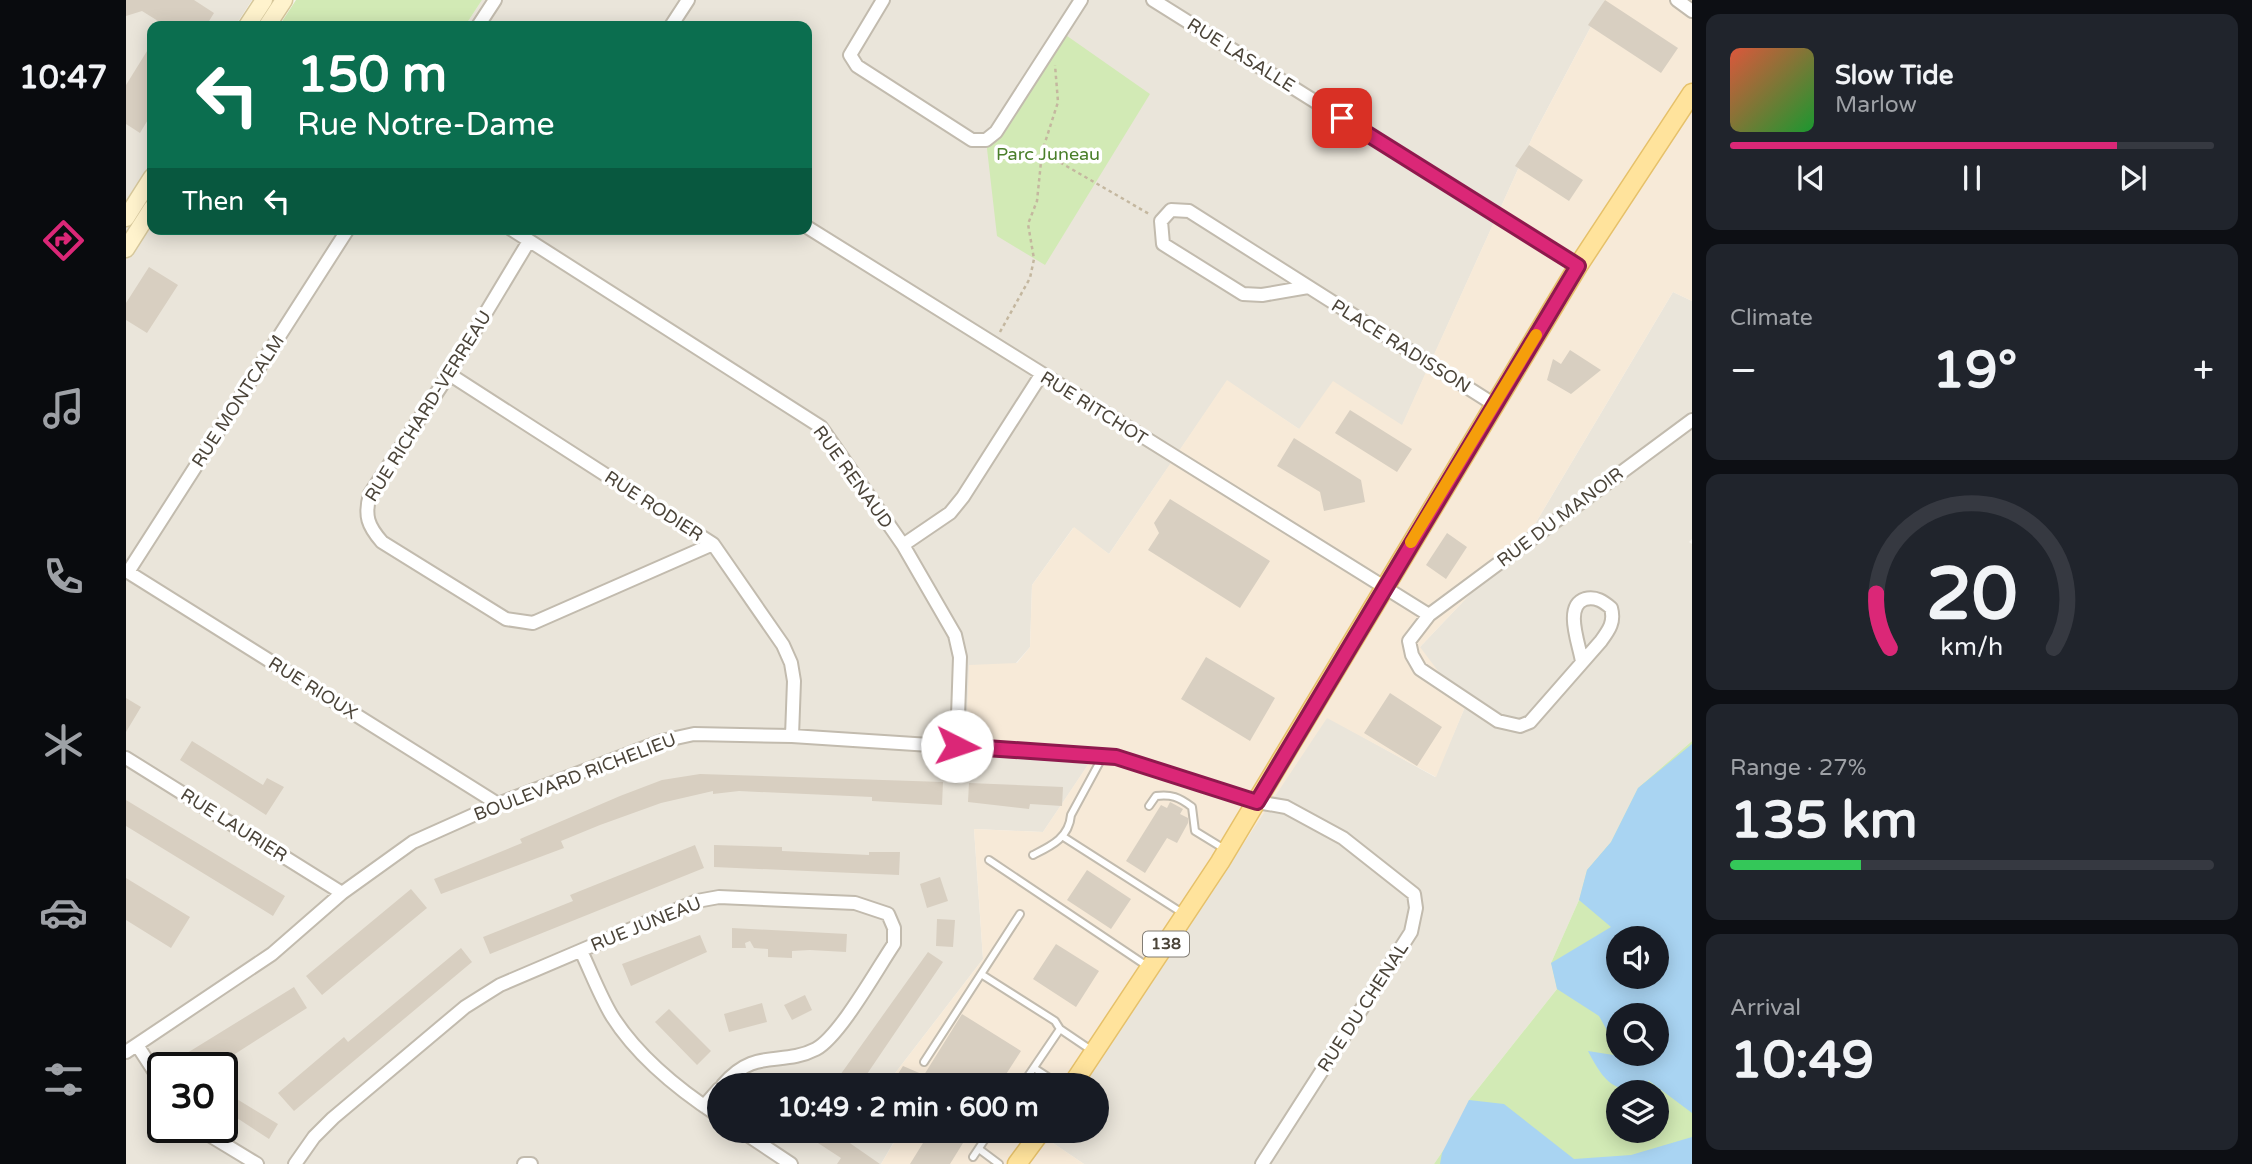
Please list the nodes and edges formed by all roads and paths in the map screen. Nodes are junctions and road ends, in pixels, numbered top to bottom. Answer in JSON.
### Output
{"nodes":[{"id":1,"x":264,"y":0,"type":"edge"},
{"id":2,"x":284,"y":0,"type":"edge"},
{"id":3,"x":495,"y":0,"type":"edge"},
{"id":4,"x":688,"y":0,"type":"edge"},
{"id":5,"x":883,"y":0,"type":"edge"},
{"id":6,"x":1081,"y":0,"type":"edge"},
{"id":7,"x":1153,"y":0,"type":"edge"},
{"id":8,"x":1677,"y":0,"type":"edge"},
{"id":9,"x":1692,"y":10,"type":"edge"},
{"id":10,"x":250,"y":21,"type":"edge"},
{"id":11,"x":270,"y":21,"type":"edge"},
{"id":12,"x":484,"y":21,"type":"edge"},
{"id":13,"x":674,"y":21,"type":"edge"},
{"id":14,"x":1052,"y":45,"type":"junction"},
{"id":15,"x":1692,"y":93,"type":"edge"},
{"id":16,"x":1042,"y":152,"type":"junction"},
{"id":17,"x":147,"y":188,"type":"edge"},
{"id":18,"x":136,"y":212,"type":"edge"},
{"id":19,"x":1161,"y":221,"type":"junction"},
{"id":20,"x":812,"y":230,"type":"edge"},
{"id":21,"x":344,"y":235,"type":"edge"},
{"id":22,"x":520,"y":235,"type":"edge"},
{"id":23,"x":529,"y":241,"type":"junction"},
{"id":24,"x":126,"y":249,"type":"edge"},
{"id":25,"x":1578,"y":266,"type":"junction"},
{"id":26,"x":1308,"y":287,"type":"junction"},
{"id":27,"x":993,"y":344,"type":"junction"},
{"id":28,"x":449,"y":374,"type":"junction"},
{"id":29,"x":1041,"y":375,"type":"junction"},
{"id":30,"x":1495,"y":405,"type":"junction"},
{"id":31,"x":1692,"y":420,"type":"edge"},
{"id":32,"x":713,"y":544,"type":"junction"},
{"id":33,"x":903,"y":545,"type":"junction"},
{"id":34,"x":128,"y":572,"type":"joint"},
{"id":35,"x":1384,"y":586,"type":"junction"},
{"id":36,"x":1429,"y":615,"type":"junction"},
{"id":37,"x":1582,"y":662,"type":"junction"},
{"id":38,"x":792,"y":736,"type":"junction"},
{"id":39,"x":957,"y":746,"type":"junction"},
{"id":40,"x":1103,"y":756,"type":"junction"},
{"id":41,"x":126,"y":758,"type":"edge"},
{"id":42,"x":1191,"y":779,"type":"junction"},
{"id":43,"x":1183,"y":799,"type":"junction"},
{"id":44,"x":1257,"y":802,"type":"junction"},
{"id":45,"x":498,"y":804,"type":"junction"},
{"id":46,"x":1149,"y":806,"type":"dead end"},
{"id":47,"x":1062,"y":836,"type":"junction"},
{"id":48,"x":1227,"y":850,"type":"junction"},
{"id":49,"x":1033,"y":855,"type":"dead end"},
{"id":50,"x":989,"y":860,"type":"dead end"},
{"id":51,"x":342,"y":893,"type":"junction"},
{"id":52,"x":1020,"y":914,"type":"dead end"},
{"id":53,"x":1185,"y":915,"type":"junction"},
{"id":54,"x":581,"y":951,"type":"junction"},
{"id":55,"x":1150,"y":968,"type":"junction"},
{"id":56,"x":981,"y":974,"type":"junction"},
{"id":57,"x":1060,"y":1028,"type":"junction"},
{"id":58,"x":132,"y":1049,"type":"edge"},
{"id":59,"x":1094,"y":1052,"type":"junction"},
{"id":60,"x":924,"y":1062,"type":"dead end"},
{"id":61,"x":147,"y":1067,"type":"edge"},
{"id":62,"x":1034,"y":1068,"type":"junction"},
{"id":63,"x":736,"y":1073,"type":"edge"},
{"id":64,"x":1030,"y":1073,"type":"edge"},
{"id":65,"x":1042,"y":1073,"type":"edge"},
{"id":66,"x":1081,"y":1073,"type":"edge"},
{"id":67,"x":707,"y":1104,"type":"edge"},
{"id":68,"x":705,"y":1107,"type":"joint"},
{"id":69,"x":222,"y":1143,"type":"edge"},
{"id":70,"x":760,"y":1143,"type":"edge"},
{"id":71,"x":983,"y":1143,"type":"edge"},
{"id":72,"x":1032,"y":1143,"type":"edge"},
{"id":73,"x":979,"y":1149,"type":"junction"},
{"id":74,"x":973,"y":1157,"type":"dead end"},
{"id":75,"x":257,"y":1164,"type":"edge"},
{"id":76,"x":295,"y":1164,"type":"edge"},
{"id":77,"x":524,"y":1164,"type":"edge"},
{"id":78,"x":531,"y":1164,"type":"edge"},
{"id":79,"x":791,"y":1164,"type":"edge"},
{"id":80,"x":999,"y":1164,"type":"edge"},
{"id":81,"x":1017,"y":1164,"type":"edge"},
{"id":82,"x":1262,"y":1164,"type":"edge"}],
"edges":[{"from":1,"to":10,"type":"street"},
{"from":2,"to":11,"type":"street"},
{"from":3,"to":12,"type":"street"},
{"from":4,"to":13,"type":"street"},
{"from":5,"to":14,"type":"street"},
{"from":6,"to":14,"type":"street"},
{"from":7,"to":25,"type":"street","name":"RUE LASALLE"},
{"from":8,"to":9,"type":"street"},
{"from":14,"to":16,"type":"path"},
{"from":15,"to":25,"type":"main road","number":"138"},
{"from":16,"to":19,"type":"path"},
{"from":16,"to":27,"type":"path"},
{"from":17,"to":18,"type":"street"},
{"from":18,"to":24,"type":"street"},
{"from":19,"to":26,"type":"street","name":"PLACE RADISSON"},
{"from":19,"to":26,"type":"street"},
{"from":20,"to":27,"type":"street","name":"RUE RITCHOT"},
{"from":21,"to":34,"type":"street","name":"RUE MONTCALM"},
{"from":22,"to":23,"type":"street","name":"RUE RENAUD"},
{"from":23,"to":28,"type":"street","name":"RUE RICHARD-VERREAU"},
{"from":23,"to":33,"type":"street","name":"RUE RENAUD"},
{"from":25,"to":30,"type":"main road","number":"138"},
{"from":26,"to":30,"type":"street","name":"PLACE RADISSON"},
{"from":27,"to":29,"type":"street","name":"RUE RITCHOT"},
{"from":28,"to":32,"type":"street","name":"RUE RODIER"},
{"from":28,"to":32,"type":"street","name":"RUE RICHARD-VERREAU"},
{"from":29,"to":33,"type":"street"},
{"from":29,"to":35,"type":"street","name":"RUE RITCHOT"},
{"from":30,"to":35,"type":"main road","number":"138"},
{"from":31,"to":36,"type":"street","name":"RUE DU MANOIR"},
{"from":32,"to":38,"type":"street","name":"RUE RODIER"},
{"from":33,"to":39,"type":"street","name":"RUE RENAUD"},
{"from":34,"to":45,"type":"street","name":"RUE RIOUX"},
{"from":35,"to":36,"type":"street","name":"RUE RITCHOT"},
{"from":35,"to":44,"type":"main road","number":"138"},
{"from":36,"to":37,"type":"street","name":"RUE DU MANOIR"},
{"from":37,"to":37,"type":"street"},
{"from":38,"to":39,"type":"street","name":"BOULEVARD RICHELIEU"},
{"from":38,"to":45,"type":"street","name":"BOULEVARD RICHELIEU"},
{"from":39,"to":40,"type":"street","name":"BOULEVARD RICHELIEU"},
{"from":40,"to":42,"type":"street","name":"BOULEVARD RICHELIEU"},
{"from":40,"to":47,"type":"lane"},
{"from":41,"to":51,"type":"street","name":"RUE LAURIER"},
{"from":42,"to":43,"type":"lane"},
{"from":42,"to":44,"type":"street","name":"BOULEVARD RICHELIEU"},
{"from":43,"to":46,"type":"lane"},
{"from":43,"to":48,"type":"lane"},
{"from":44,"to":48,"type":"main road","number":"138"},
{"from":44,"to":82,"type":"street","name":"RUE DU CHENAL"},
{"from":45,"to":51,"type":"street","name":"BOULEVARD RICHELIEU"},
{"from":47,"to":49,"type":"lane"},
{"from":47,"to":53,"type":"lane"},
{"from":48,"to":53,"type":"main road","number":"138"},
{"from":50,"to":55,"type":"lane"},
{"from":51,"to":58,"type":"street","name":"BOULEVARD RICHELIEU"},
{"from":52,"to":56,"type":"lane"},
{"from":53,"to":55,"type":"main road","number":"138"},
{"from":54,"to":63,"type":"street","name":"RUE JUNEAU"},
{"from":54,"to":68,"type":"street"},
{"from":54,"to":76,"type":"street","name":"RUE JUNEAU"},
{"from":55,"to":59,"type":"main road","number":"138"},
{"from":56,"to":57,"type":"lane"},
{"from":56,"to":60,"type":"lane"},
{"from":57,"to":59,"type":"lane"},
{"from":57,"to":62,"type":"lane"},
{"from":58,"to":61,"type":"street"},
{"from":59,"to":66,"type":"main road","number":"138"},
{"from":62,"to":64,"type":"lane"},
{"from":62,"to":65,"type":"lane"},
{"from":67,"to":68,"type":"street","name":"RUE JUNEAU"},
{"from":69,"to":75,"type":"street"},
{"from":70,"to":79,"type":"street"},
{"from":71,"to":73,"type":"lane"},
{"from":72,"to":81,"type":"main road"},
{"from":73,"to":74,"type":"lane"},
{"from":73,"to":80,"type":"lane"},
{"from":77,"to":78,"type":"street"}]}
